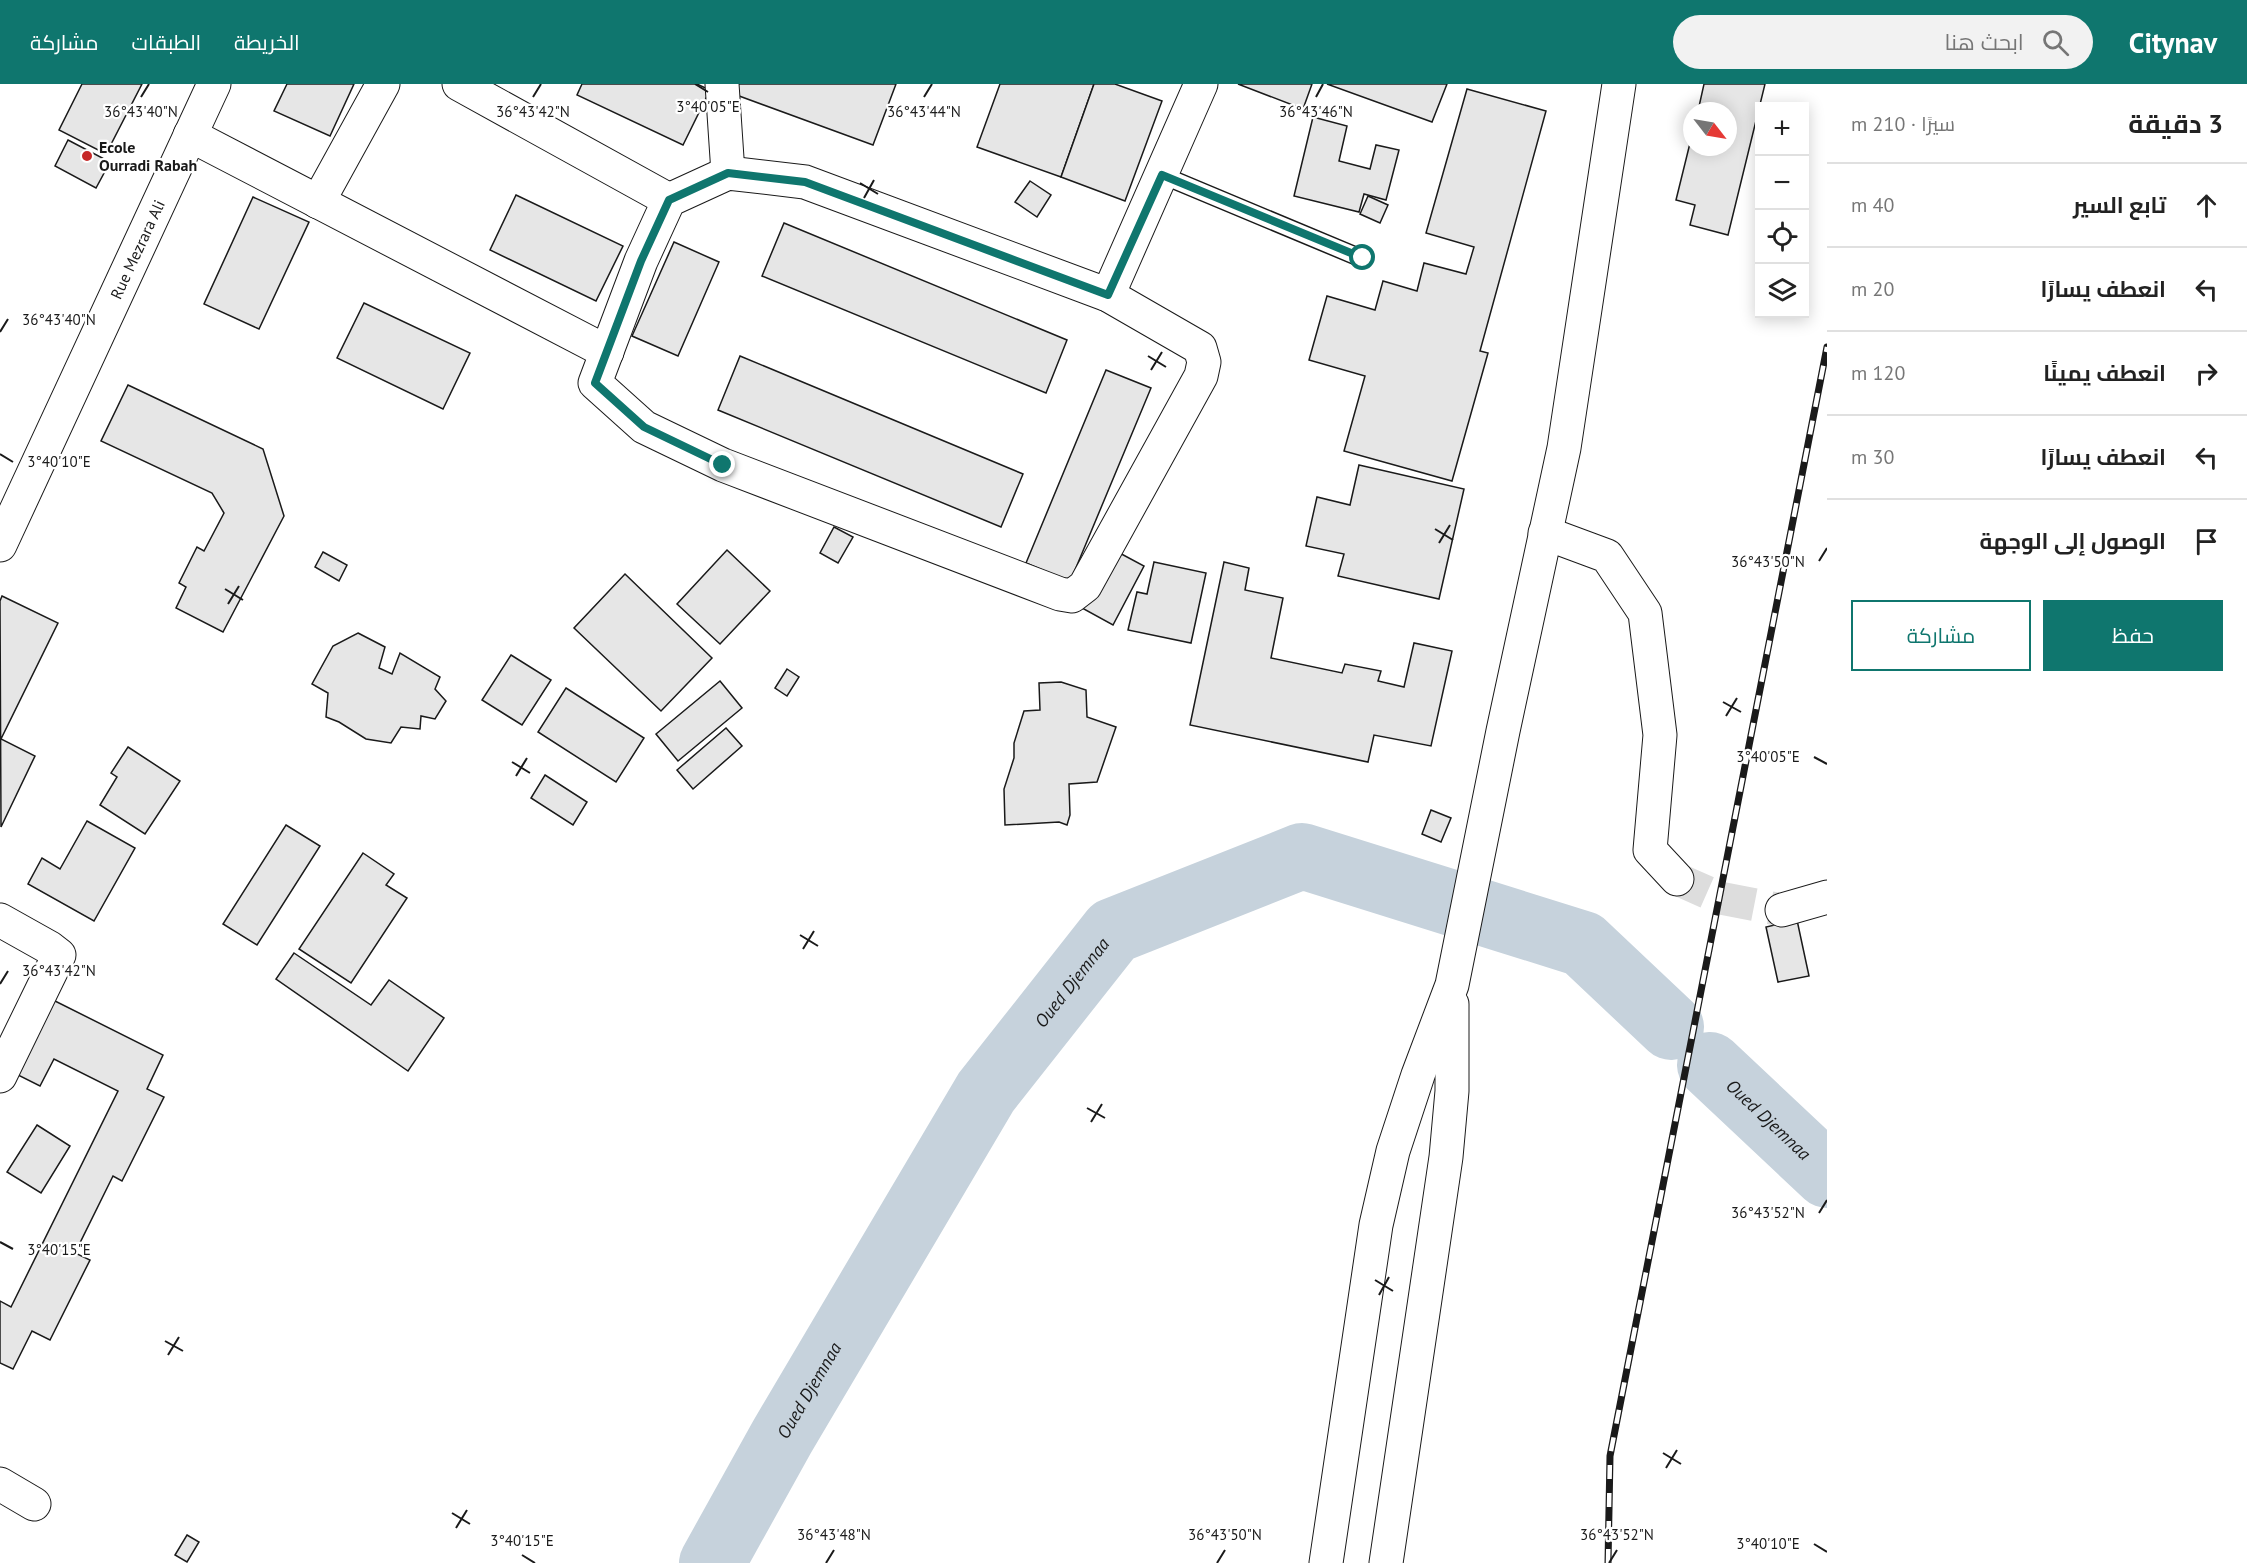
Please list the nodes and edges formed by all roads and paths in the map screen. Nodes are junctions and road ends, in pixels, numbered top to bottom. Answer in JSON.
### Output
{"nodes":[{"id":1,"x":214,"y":84,"type":"edge"},
{"id":2,"x":383,"y":84,"type":"edge"},
{"id":3,"x":459,"y":84,"type":"edge"},
{"id":4,"x":722,"y":84,"type":"edge"},
{"id":5,"x":1201,"y":84,"type":"edge"},
{"id":6,"x":1619,"y":84,"type":"edge"},
{"id":7,"x":190,"y":135,"type":"junction"},
{"id":8,"x":728,"y":173,"type":"junction"},
{"id":9,"x":1162,"y":175,"type":"junction"},
{"id":10,"x":669,"y":200,"type":"junction"},
{"id":11,"x":318,"y":202,"type":"junction"},
{"id":12,"x":1363,"y":258,"type":"dead end"},
{"id":13,"x":1108,"y":295,"type":"junction"},
{"id":14,"x":607,"y":352,"type":"junction"},
{"id":15,"x":1545,"y":534,"type":"junction"},
{"id":16,"x":0,"y":545,"type":"edge"},
{"id":17,"x":1677,"y":879,"type":"tunnel mouth"},
{"id":18,"x":1827,"y":897,"type":"edge"},
{"id":19,"x":1782,"y":910,"type":"tunnel mouth"},
{"id":20,"x":0,"y":920,"type":"edge"},
{"id":21,"x":1452,"y":985,"type":"junction"},
{"id":22,"x":0,"y":1076,"type":"edge"},
{"id":23,"x":0,"y":1484,"type":"edge"},
{"id":24,"x":34,"y":1504,"type":"dead end"},
{"id":25,"x":1326,"y":1563,"type":"edge"},
{"id":26,"x":1386,"y":1563,"type":"edge"}],
"edges":[{"from":1,"to":7,"type":"street","name":"Rue Mezrara Ali"},
{"from":2,"to":11,"type":"street"},
{"from":3,"to":10,"type":"street"},
{"from":4,"to":8,"type":"street"},
{"from":5,"to":9,"type":"street"},
{"from":6,"to":15,"type":"street"},
{"from":7,"to":11,"type":"street"},
{"from":7,"to":16,"type":"street","name":"Rue Mezrara Ali"},
{"from":8,"to":10,"type":"street"},
{"from":8,"to":13,"type":"street"},
{"from":9,"to":12,"type":"lane"},
{"from":9,"to":13,"type":"street"},
{"from":10,"to":14,"type":"street"},
{"from":11,"to":14,"type":"street"},
{"from":13,"to":14,"type":"street"},
{"from":15,"to":17,"type":"street"},
{"from":15,"to":21,"type":"street"},
{"from":18,"to":19,"type":"street"},
{"from":20,"to":22,"type":"street"},
{"from":21,"to":25,"type":"street"},
{"from":21,"to":26,"type":"street"},
{"from":23,"to":24,"type":"street"}]}
